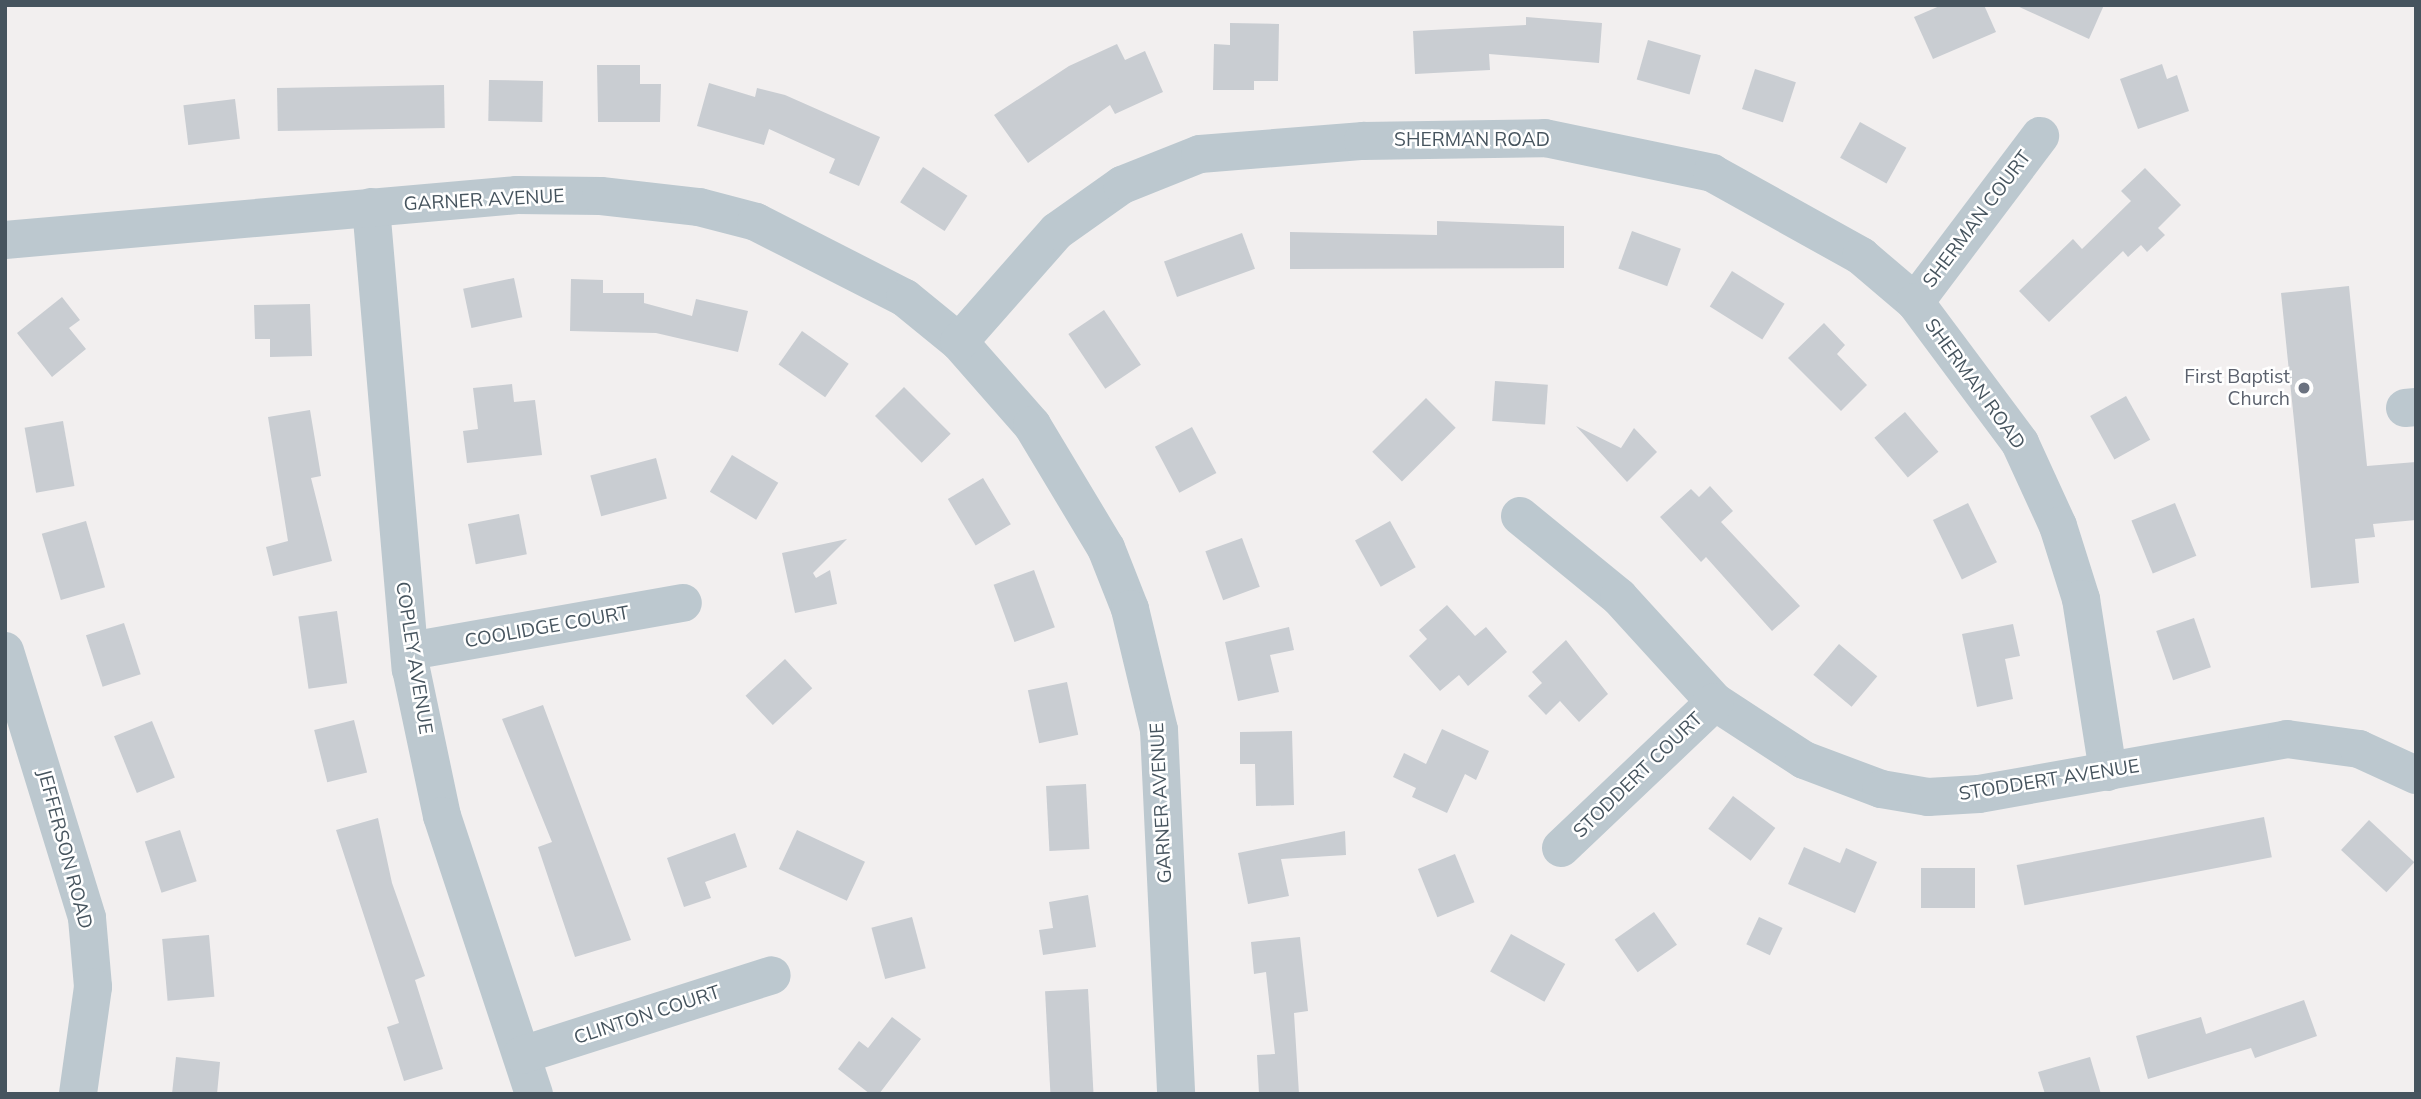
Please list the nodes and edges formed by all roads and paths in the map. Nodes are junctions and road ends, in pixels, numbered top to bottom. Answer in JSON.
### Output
{"nodes":[{"id":1,"x":2040,"y":136,"type":"dead end"},
{"id":2,"x":370,"y":207,"type":"junction"},
{"id":3,"x":5,"y":240,"type":"edge"},
{"id":4,"x":1915,"y":302,"type":"junction"},
{"id":5,"x":959,"y":342,"type":"junction"},
{"id":6,"x":1520,"y":516,"type":"dead end"},
{"id":7,"x":683,"y":603,"type":"dead end"},
{"id":8,"x":5,"y":651,"type":"edge"},
{"id":9,"x":410,"y":651,"type":"junction"},
{"id":10,"x":1716,"y":702,"type":"junction"},
{"id":11,"x":2108,"y":772,"type":"junction"},
{"id":12,"x":2416,"y":775,"type":"edge"},
{"id":13,"x":1561,"y":848,"type":"dead end"},
{"id":14,"x":772,"y":975,"type":"dead end"},
{"id":15,"x":522,"y":1055,"type":"junction"},
{"id":16,"x":78,"y":1094,"type":"edge"},
{"id":17,"x":534,"y":1094,"type":"edge"},
{"id":18,"x":1176,"y":1094,"type":"edge"}],
"edges":[{"from":1,"to":4,"type":"street","name":"SHERMAN COURT"},
{"from":2,"to":3,"type":"street","name":"GARNER AVENUE"},
{"from":2,"to":5,"type":"street","name":"GARNER AVENUE"},
{"from":2,"to":9,"type":"street","name":"COPLEY AVENUE"},
{"from":4,"to":5,"type":"street","name":"SHERMAN ROAD"},
{"from":4,"to":11,"type":"street","name":"SHERMAN ROAD"},
{"from":5,"to":18,"type":"street","name":"GARNER AVENUE"},
{"from":6,"to":10,"type":"street","name":"STODDERT AVENUE"},
{"from":7,"to":9,"type":"street","name":"COOLIDGE COURT"},
{"from":8,"to":16,"type":"street","name":"JEFFERSON ROAD"},
{"from":9,"to":15,"type":"street","name":"COPLEY AVENUE"},
{"from":10,"to":11,"type":"street","name":"STODDERT AVENUE"},
{"from":10,"to":13,"type":"street","name":"STODDERT COURT"},
{"from":11,"to":12,"type":"street","name":"STODDERT AVENUE"},
{"from":14,"to":15,"type":"street","name":"CLINTON COURT"},
{"from":15,"to":17,"type":"street","name":"COPLEY AVENUE"}]}
